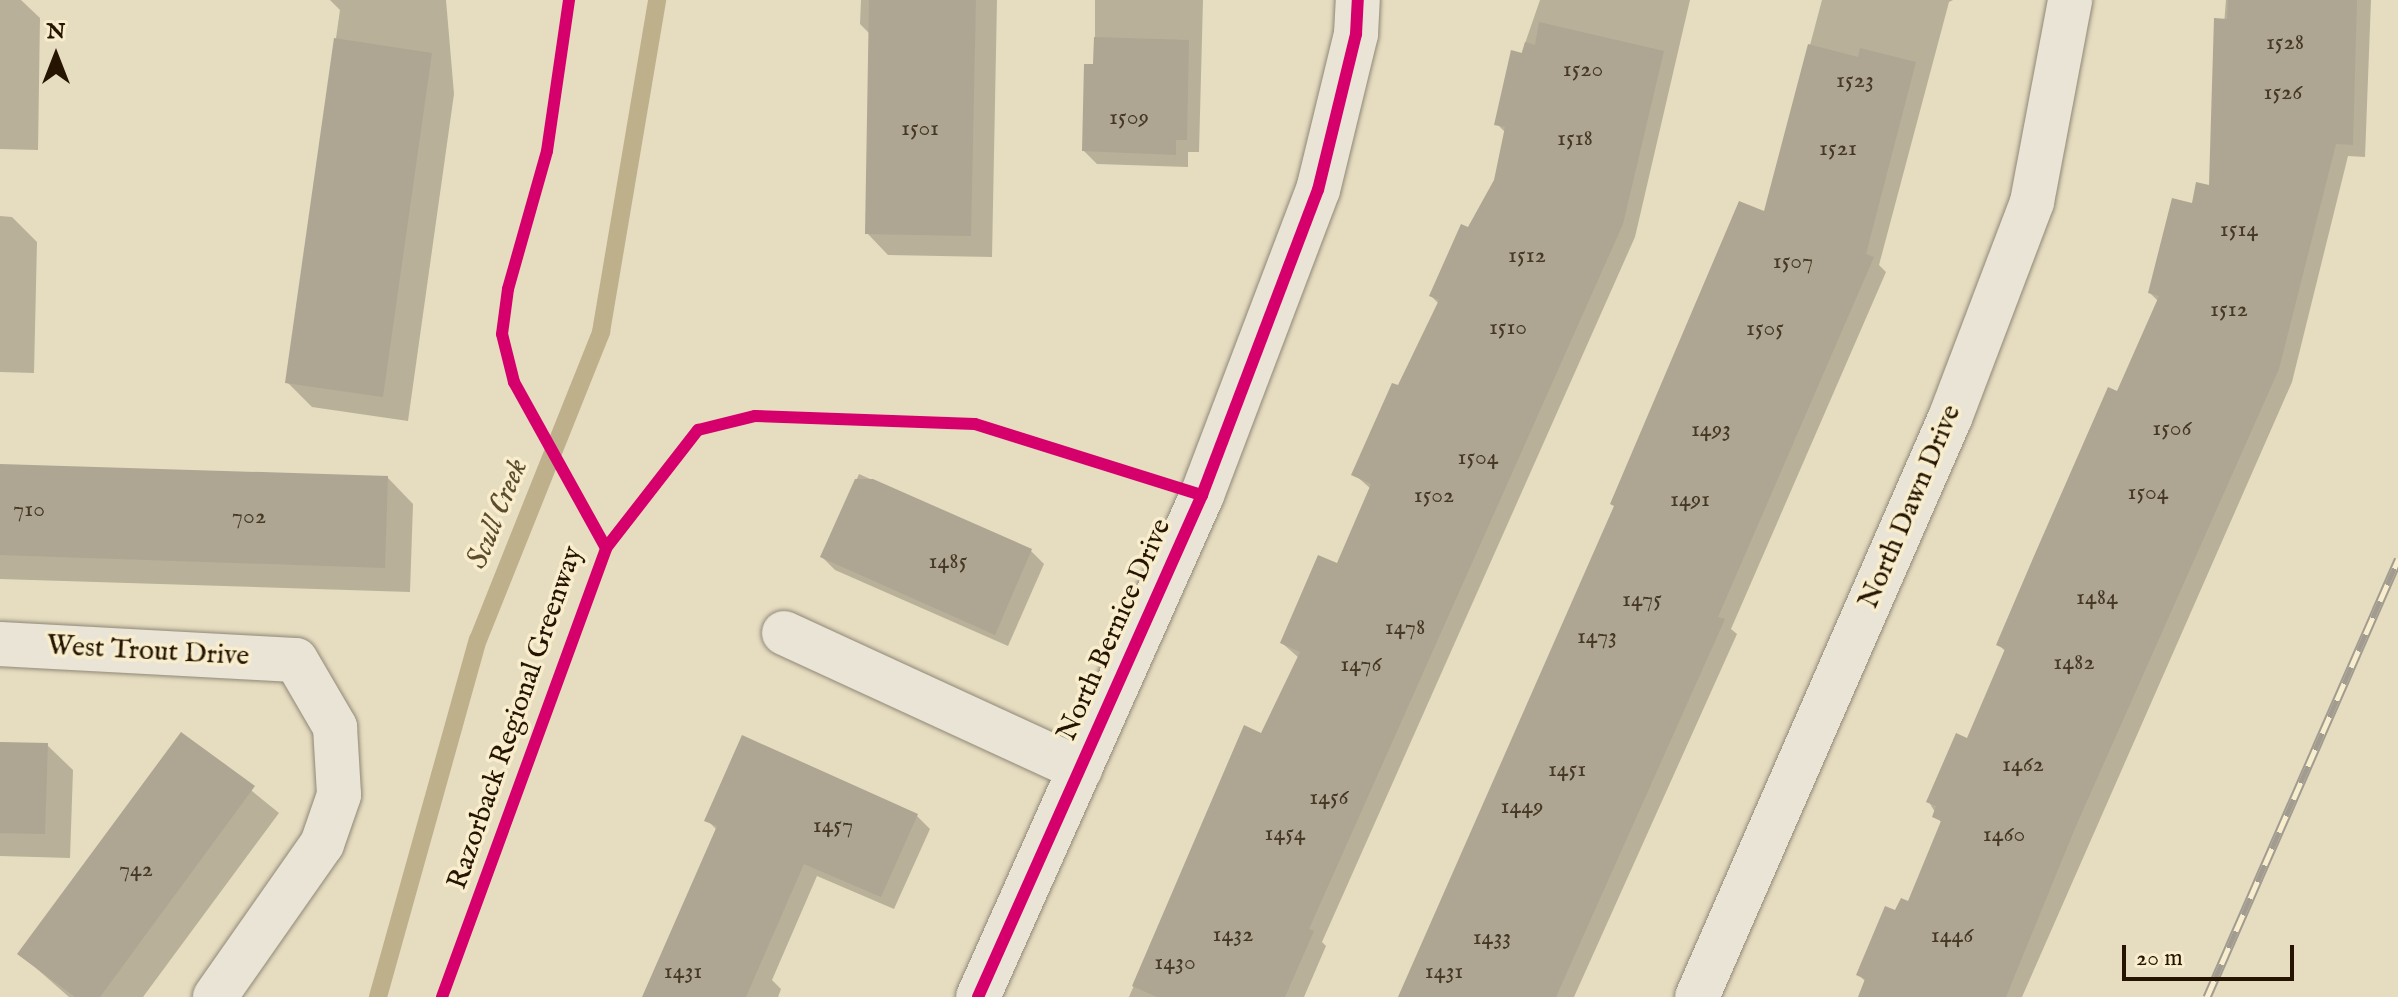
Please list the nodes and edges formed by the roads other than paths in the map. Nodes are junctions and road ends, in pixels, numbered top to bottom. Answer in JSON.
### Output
{"nodes":[{"id":1,"x":1358,"y":0,"type":"edge"},
{"id":2,"x":2070,"y":0,"type":"edge"},
{"id":3,"x":784,"y":633,"type":"dead end"},
{"id":4,"x":0,"y":644,"type":"edge"},
{"id":5,"x":1080,"y":769,"type":"junction"},
{"id":6,"x":215,"y":997,"type":"edge"},
{"id":7,"x":978,"y":997,"type":"edge"},
{"id":8,"x":1697,"y":997,"type":"edge"}],
"edges":[{"from":1,"to":5,"type":"street","name":"North Bernice Drive"},
{"from":2,"to":8,"type":"street","name":"North Dawn Drive"},
{"from":3,"to":5,"type":"street"},
{"from":4,"to":6,"type":"street","name":"West Trout Drive"},
{"from":5,"to":7,"type":"street","name":"North Bernice Drive"}]}
